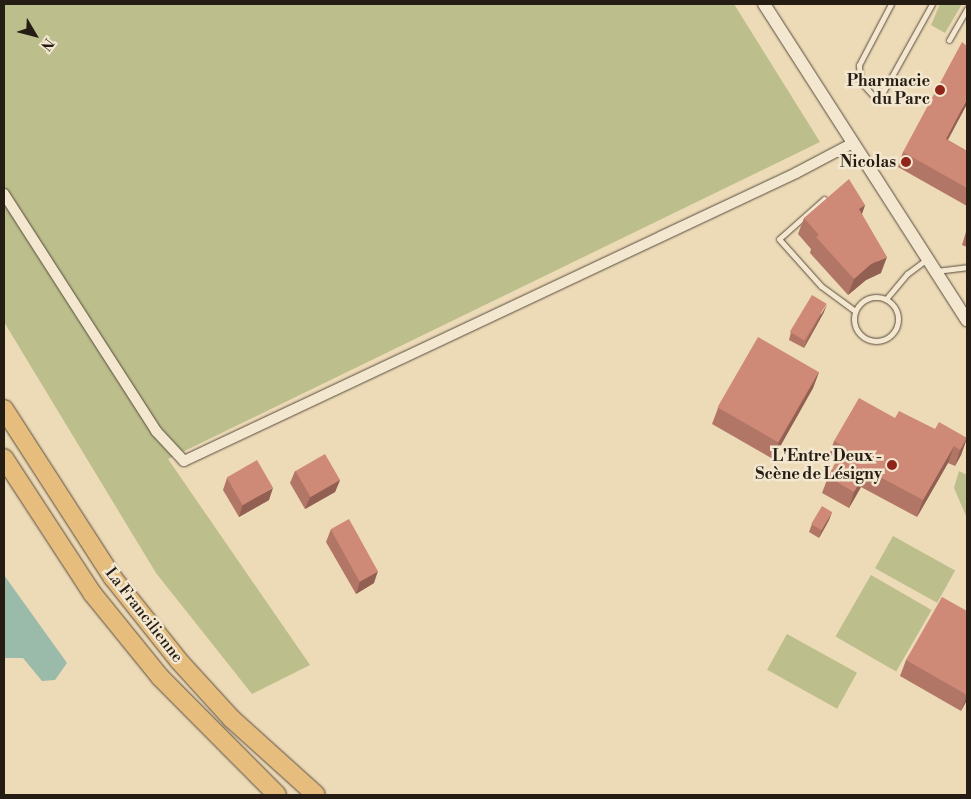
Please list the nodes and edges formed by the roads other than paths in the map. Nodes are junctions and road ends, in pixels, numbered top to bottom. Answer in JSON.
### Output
{"nodes":[{"id":1,"x":764,"y":4,"type":"edge"},
{"id":2,"x":891,"y":4,"type":"edge"},
{"id":3,"x":932,"y":4,"type":"edge"},
{"id":4,"x":967,"y":9,"type":"edge"},
{"id":5,"x":949,"y":40,"type":"dead end"},
{"id":6,"x":853,"y":143,"type":"junction"},
{"id":7,"x":4,"y":194,"type":"edge"},
{"id":8,"x":824,"y":199,"type":"edge"},
{"id":9,"x":928,"y":259,"type":"junction"},
{"id":10,"x":967,"y":267,"type":"edge"},
{"id":11,"x":936,"y":271,"type":"junction"},
{"id":12,"x":886,"y":299,"type":"junction"},
{"id":13,"x":855,"y":311,"type":"junction"},
{"id":14,"x":967,"y":320,"type":"edge"},
{"id":15,"x":4,"y":409,"type":"edge"},
{"id":16,"x":4,"y":458,"type":"edge"},
{"id":17,"x":277,"y":795,"type":"edge"},
{"id":18,"x":316,"y":795,"type":"edge"}],
"edges":[{"from":1,"to":6,"type":"street"},
{"from":2,"to":3,"type":"lane"},
{"from":4,"to":5,"type":"lane"},
{"from":6,"to":7,"type":"street"},
{"from":6,"to":9,"type":"street"},
{"from":8,"to":13,"type":"lane"},
{"from":9,"to":11,"type":"street"},
{"from":9,"to":12,"type":"lane"},
{"from":10,"to":11,"type":"lane"},
{"from":11,"to":14,"type":"street"},
{"from":12,"to":13,"type":"lane"},
{"from":12,"to":13,"type":"lane"},
{"from":15,"to":18,"type":"highway","name":"La Francilienne"},
{"from":16,"to":17,"type":"highway","name":"La Francilienne"}]}
